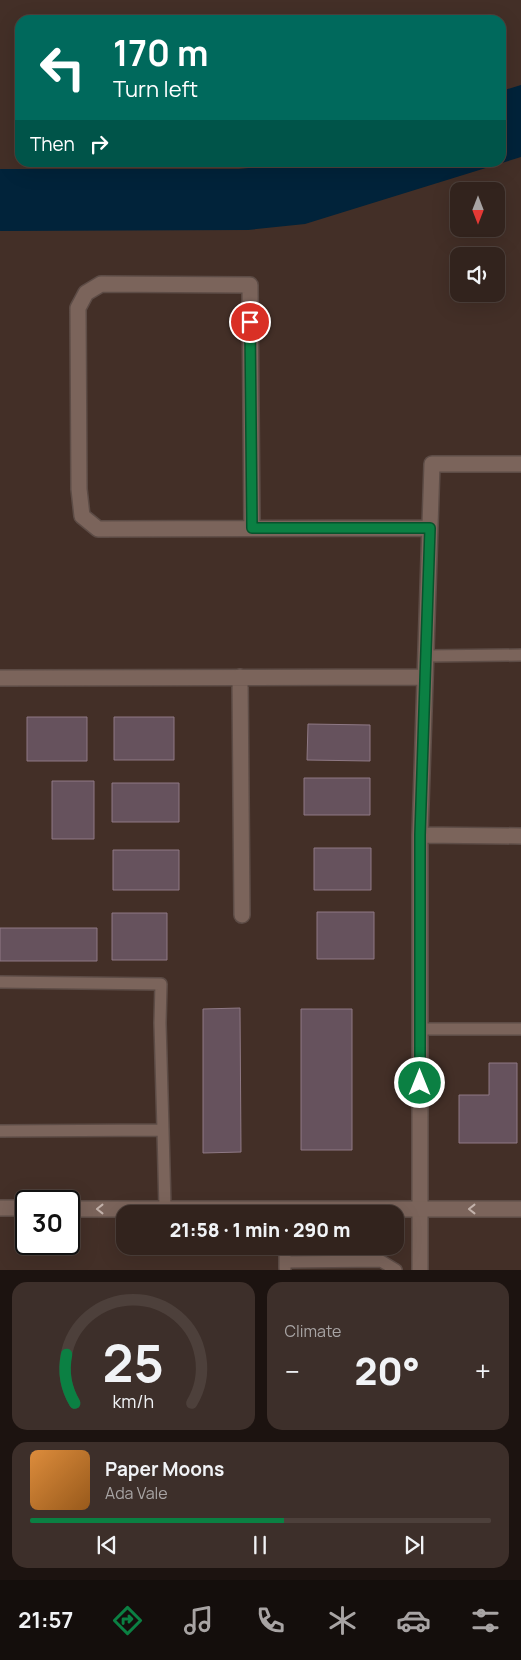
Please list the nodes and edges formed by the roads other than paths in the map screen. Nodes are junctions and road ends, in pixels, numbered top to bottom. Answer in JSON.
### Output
{"nodes":[{"id":1,"x":521,"y":464,"type":"edge"},
{"id":2,"x":252,"y":528,"type":"junction"},
{"id":3,"x":430,"y":528,"type":"junction"},
{"id":4,"x":521,"y":655,"type":"edge"},
{"id":5,"x":426,"y":656,"type":"junction"},
{"id":6,"x":425,"y":677,"type":"junction"},
{"id":7,"x":0,"y":678,"type":"edge"},
{"id":8,"x":240,"y":678,"type":"junction"},
{"id":9,"x":420,"y":835,"type":"junction"},
{"id":10,"x":521,"y":836,"type":"edge"},
{"id":11,"x":242,"y":915,"type":"dead end"},
{"id":12,"x":0,"y":982,"type":"edge"},
{"id":13,"x":420,"y":1029,"type":"junction"},
{"id":14,"x":521,"y":1029,"type":"edge"},
{"id":15,"x":163,"y":1130,"type":"junction"},
{"id":16,"x":0,"y":1131,"type":"edge"},
{"id":17,"x":165,"y":1205,"type":"edge"},
{"id":18,"x":0,"y":1208,"type":"edge"},
{"id":19,"x":15,"y":1208,"type":"edge"},
{"id":20,"x":80,"y":1208,"type":"edge"},
{"id":21,"x":116,"y":1208,"type":"edge"},
{"id":22,"x":521,"y":1209,"type":"edge"},
{"id":23,"x":404,"y":1210,"type":"edge"},
{"id":24,"x":420,"y":1210,"type":"junction"},
{"id":25,"x":285,"y":1266,"type":"edge"},
{"id":26,"x":396,"y":1270,"type":"edge"},
{"id":27,"x":420,"y":1270,"type":"edge"}],
"edges":[{"from":1,"to":3,"type":"street"},
{"from":2,"to":2,"type":"street"},
{"from":2,"to":3,"type":"street"},
{"from":3,"to":5,"type":"street"},
{"from":4,"to":5,"type":"lane"},
{"from":5,"to":6,"type":"street"},
{"from":6,"to":8,"type":"street"},
{"from":6,"to":9,"type":"street"},
{"from":7,"to":8,"type":"street"},
{"from":8,"to":11,"type":"street"},
{"from":9,"to":10,"type":"street"},
{"from":9,"to":13,"type":"street"},
{"from":12,"to":15,"type":"lane"},
{"from":13,"to":14,"type":"lane"},
{"from":13,"to":24,"type":"street"},
{"from":15,"to":16,"type":"lane"},
{"from":15,"to":17,"type":"lane"},
{"from":18,"to":19,"type":"street"},
{"from":21,"to":20,"type":"street","one_way":true},
{"from":22,"to":24,"type":"street","one_way":true},
{"from":23,"to":24,"type":"street"},
{"from":24,"to":27,"type":"street"},
{"from":25,"to":26,"type":"lane"}]}
